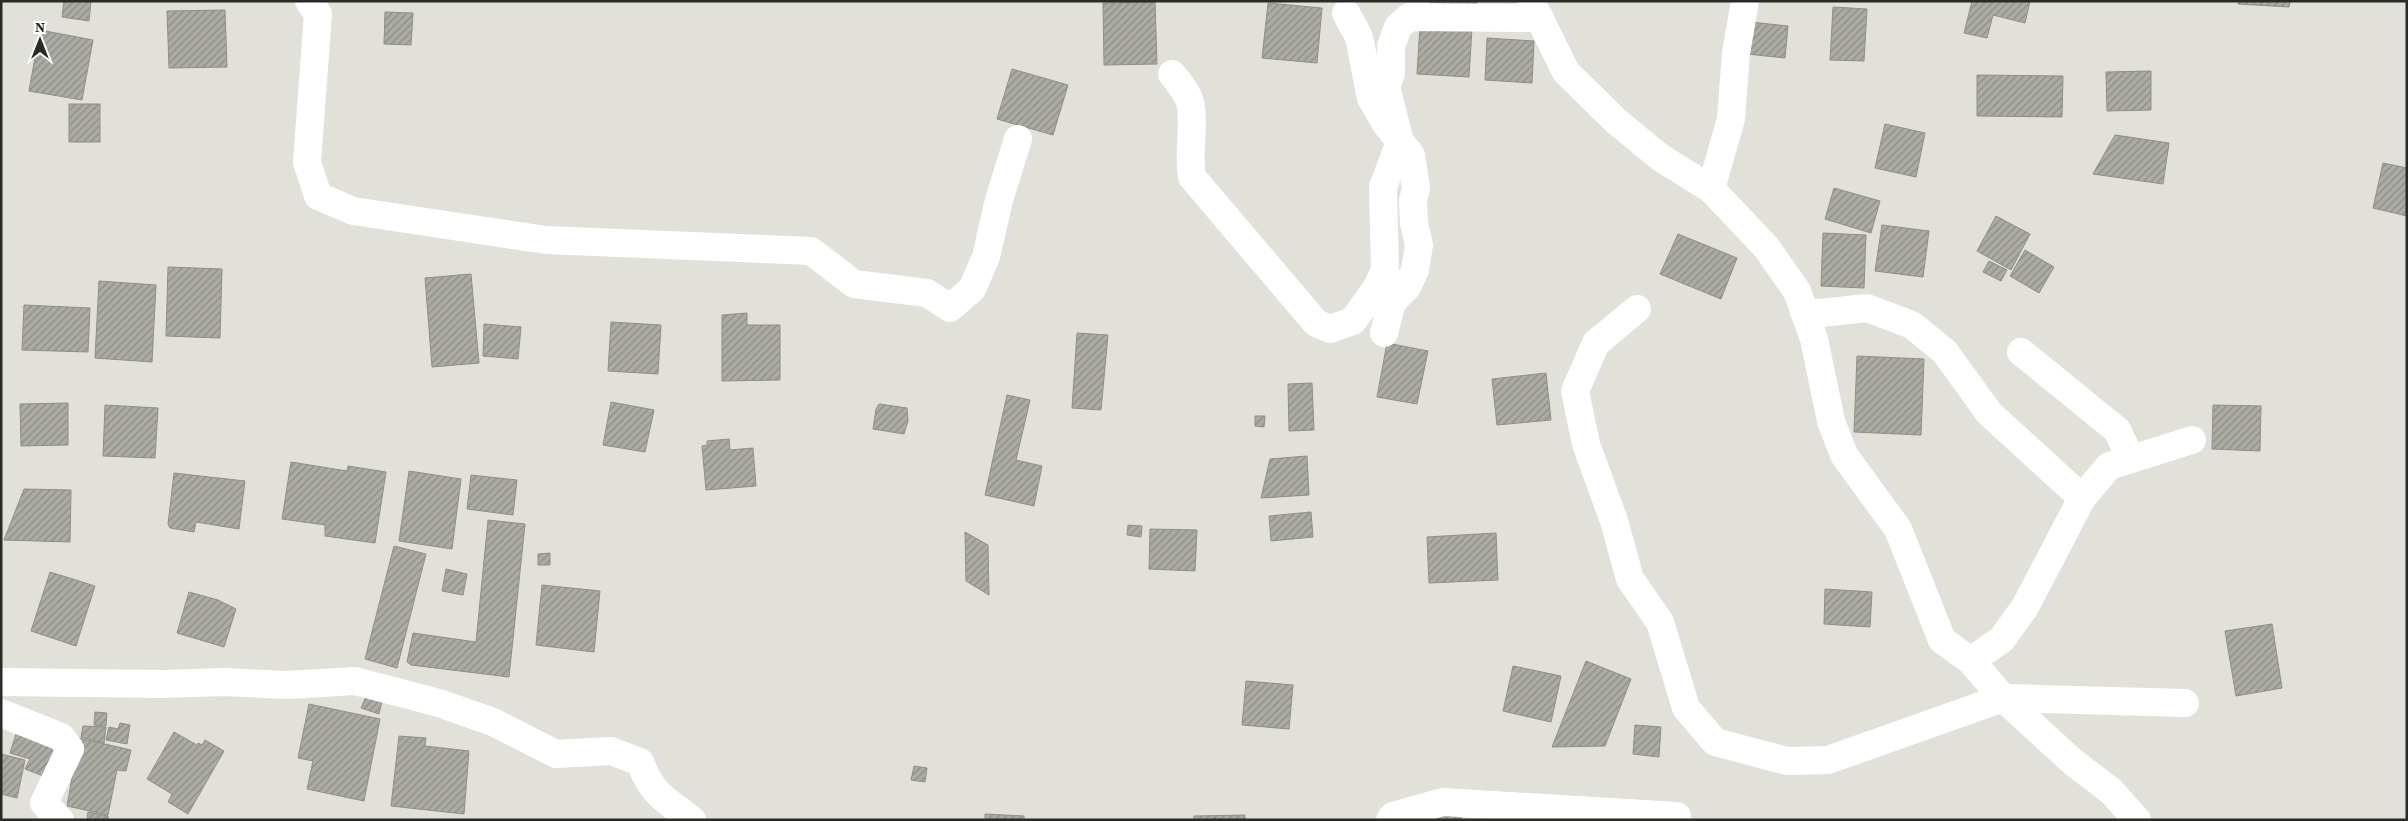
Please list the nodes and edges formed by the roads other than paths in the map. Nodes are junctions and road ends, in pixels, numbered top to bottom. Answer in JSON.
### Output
{"nodes":[{"id":1,"x":309,"y":1,"type":"edge"},
{"id":2,"x":1745,"y":1,"type":"edge"},
{"id":3,"x":1535,"y":10,"type":"edge"},
{"id":4,"x":1346,"y":13,"type":"dead end"},
{"id":5,"x":1172,"y":74,"type":"dead end"},
{"id":6,"x":1018,"y":139,"type":"dead end"},
{"id":7,"x":1400,"y":142,"type":"junction"},
{"id":8,"x":1711,"y":189,"type":"junction"},
{"id":9,"x":1637,"y":309,"type":"dead end"},
{"id":10,"x":1804,"y":312,"type":"junction"},
{"id":11,"x":1384,"y":334,"type":"dead end"},
{"id":12,"x":2021,"y":352,"type":"dead end"},
{"id":13,"x":2192,"y":440,"type":"dead end"},
{"id":14,"x":2131,"y":459,"type":"junction"},
{"id":15,"x":2082,"y":498,"type":"junction"},
{"id":16,"x":1971,"y":661,"type":"junction"},
{"id":17,"x":1,"y":682,"type":"edge"},
{"id":18,"x":2003,"y":698,"type":"junction"},
{"id":19,"x":2185,"y":703,"type":"dead end"},
{"id":20,"x":1,"y":713,"type":"edge"},
{"id":21,"x":1677,"y":816,"type":"dead end"},
{"id":22,"x":60,"y":820,"type":"edge"},
{"id":23,"x":692,"y":820,"type":"edge"},
{"id":24,"x":1390,"y":820,"type":"edge"},
{"id":25,"x":2137,"y":820,"type":"edge"}],
"edges":[{"from":1,"to":6,"type":"street"},
{"from":2,"to":8,"type":"street"},
{"from":3,"to":7,"type":"street"},
{"from":3,"to":8,"type":"street"},
{"from":4,"to":7,"type":"street"},
{"from":5,"to":7,"type":"street"},
{"from":7,"to":11,"type":"street"},
{"from":8,"to":10,"type":"street"},
{"from":9,"to":18,"type":"street"},
{"from":10,"to":15,"type":"street"},
{"from":10,"to":16,"type":"street"},
{"from":12,"to":14,"type":"street"},
{"from":13,"to":14,"type":"street"},
{"from":14,"to":15,"type":"street"},
{"from":15,"to":16,"type":"street"},
{"from":16,"to":18,"type":"street"},
{"from":17,"to":23,"type":"street"},
{"from":18,"to":19,"type":"street"},
{"from":18,"to":25,"type":"street"},
{"from":20,"to":22,"type":"street"},
{"from":21,"to":24,"type":"street"}]}
